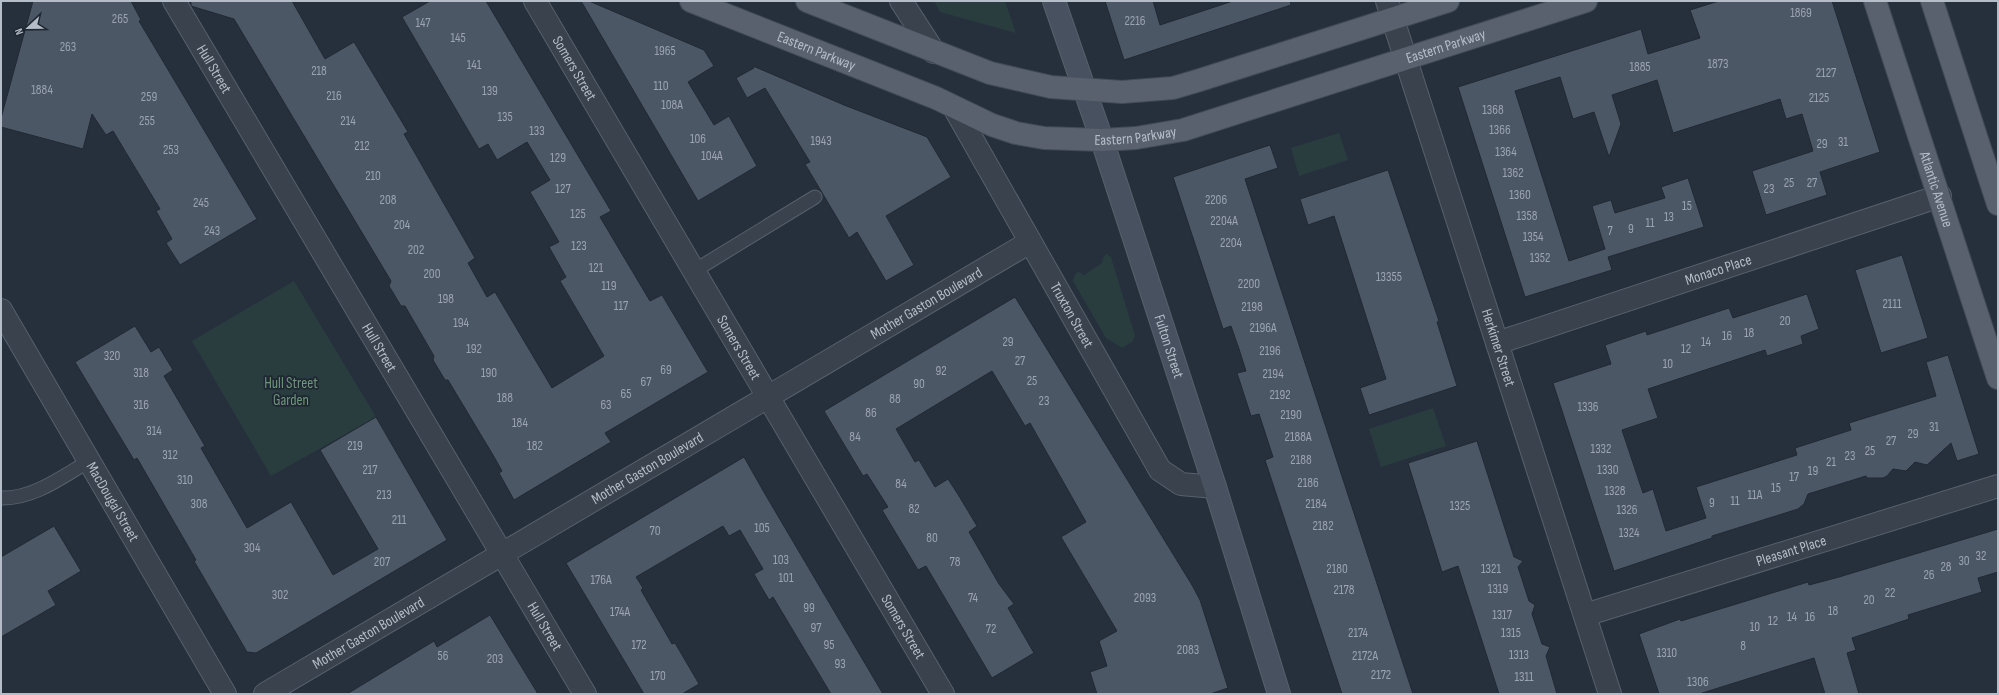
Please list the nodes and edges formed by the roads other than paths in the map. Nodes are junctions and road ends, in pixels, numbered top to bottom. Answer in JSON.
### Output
{"nodes":[{"id":1,"x":174,"y":1,"type":"edge"},
{"id":2,"x":535,"y":1,"type":"edge"},
{"id":3,"x":692,"y":1,"type":"edge"},
{"id":4,"x":901,"y":1,"type":"edge"},
{"id":5,"x":1054,"y":1,"type":"edge"},
{"id":6,"x":1448,"y":1,"type":"edge"},
{"id":7,"x":1586,"y":1,"type":"edge"},
{"id":8,"x":1875,"y":1,"type":"edge"},
{"id":9,"x":1932,"y":1,"type":"edge"},
{"id":10,"x":814,"y":2,"type":"edge"},
{"id":11,"x":1390,"y":10,"type":"edge"},
{"id":12,"x":934,"y":52,"type":"junction"},
{"id":13,"x":1406,"y":58,"type":"junction"},
{"id":14,"x":1083,"y":89,"type":"junction"},
{"id":15,"x":955,"y":108,"type":"junction"},
{"id":16,"x":1102,"y":140,"type":"junction"},
{"id":17,"x":1940,"y":196,"type":"junction"},
{"id":18,"x":815,"y":197,"type":"dead end"},
{"id":19,"x":1998,"y":204,"type":"edge"},
{"id":20,"x":1030,"y":242,"type":"junction"},
{"id":21,"x":694,"y":271,"type":"junction"},
{"id":22,"x":1,"y":310,"type":"edge"},
{"id":23,"x":1497,"y":342,"type":"junction"},
{"id":24,"x":1998,"y":378,"type":"edge"},
{"id":25,"x":767,"y":397,"type":"junction"},
{"id":26,"x":89,"y":461,"type":"junction"},
{"id":27,"x":1998,"y":486,"type":"edge"},
{"id":28,"x":1215,"y":487,"type":"junction"},
{"id":29,"x":1,"y":498,"type":"edge"},
{"id":30,"x":502,"y":553,"type":"junction"},
{"id":31,"x":1585,"y":615,"type":"junction"},
{"id":32,"x":225,"y":694,"type":"edge"},
{"id":33,"x":265,"y":694,"type":"edge"},
{"id":34,"x":585,"y":694,"type":"edge"},
{"id":35,"x":943,"y":694,"type":"edge"},
{"id":36,"x":1279,"y":694,"type":"edge"},
{"id":37,"x":1610,"y":694,"type":"edge"}],
"edges":[{"from":1,"to":30,"type":"street","name":"Hull Street"},
{"from":2,"to":21,"type":"street","name":"Somers Street"},
{"from":3,"to":15,"type":"main road","name":"Eastern Parkway"},
{"from":4,"to":12,"type":"street"},
{"from":5,"to":14,"type":"main road","name":"Fulton Street"},
{"from":6,"to":11,"type":"main road"},
{"from":7,"to":13,"type":"main road","name":"Eastern Parkway"},
{"from":8,"to":17,"type":"main road","name":"Atlantic Avenue"},
{"from":9,"to":19,"type":"main road"},
{"from":10,"to":12,"type":"main road"},
{"from":11,"to":13,"type":"street","name":"Herkimer Street"},
{"from":11,"to":14,"type":"main road"},
{"from":12,"to":14,"type":"main road"},
{"from":13,"to":16,"type":"main road","name":"Eastern Parkway"},
{"from":13,"to":23,"type":"street","name":"Herkimer Street"},
{"from":14,"to":16,"type":"main road","name":"Fulton Street"},
{"from":15,"to":16,"type":"main road","name":"Eastern Parkway"},
{"from":15,"to":20,"type":"street","name":"Truxton Street"},
{"from":16,"to":28,"type":"main road","name":"Fulton Street"},
{"from":17,"to":23,"type":"street","name":"Monaco Place"},
{"from":17,"to":24,"type":"main road","name":"Atlantic Avenue"},
{"from":18,"to":21,"type":"lane"},
{"from":20,"to":25,"type":"street","name":"Mother Gaston Boulevard"},
{"from":20,"to":28,"type":"street","name":"Truxton Street"},
{"from":21,"to":25,"type":"street","name":"Somers Street"},
{"from":22,"to":26,"type":"street","name":"MacDougal Street"},
{"from":23,"to":31,"type":"street","name":"Herkimer Street"},
{"from":25,"to":30,"type":"street","name":"Mother Gaston Boulevard"},
{"from":25,"to":35,"type":"street","name":"Somers Street"},
{"from":26,"to":29,"type":"lane"},
{"from":26,"to":32,"type":"street","name":"MacDougal Street"},
{"from":27,"to":31,"type":"street","name":"Pleasant Place"},
{"from":28,"to":36,"type":"main road","name":"Fulton Street"},
{"from":30,"to":33,"type":"street","name":"Mother Gaston Boulevard"},
{"from":30,"to":34,"type":"street","name":"Hull Street"},
{"from":31,"to":37,"type":"street","name":"Herkimer Street"}]}
